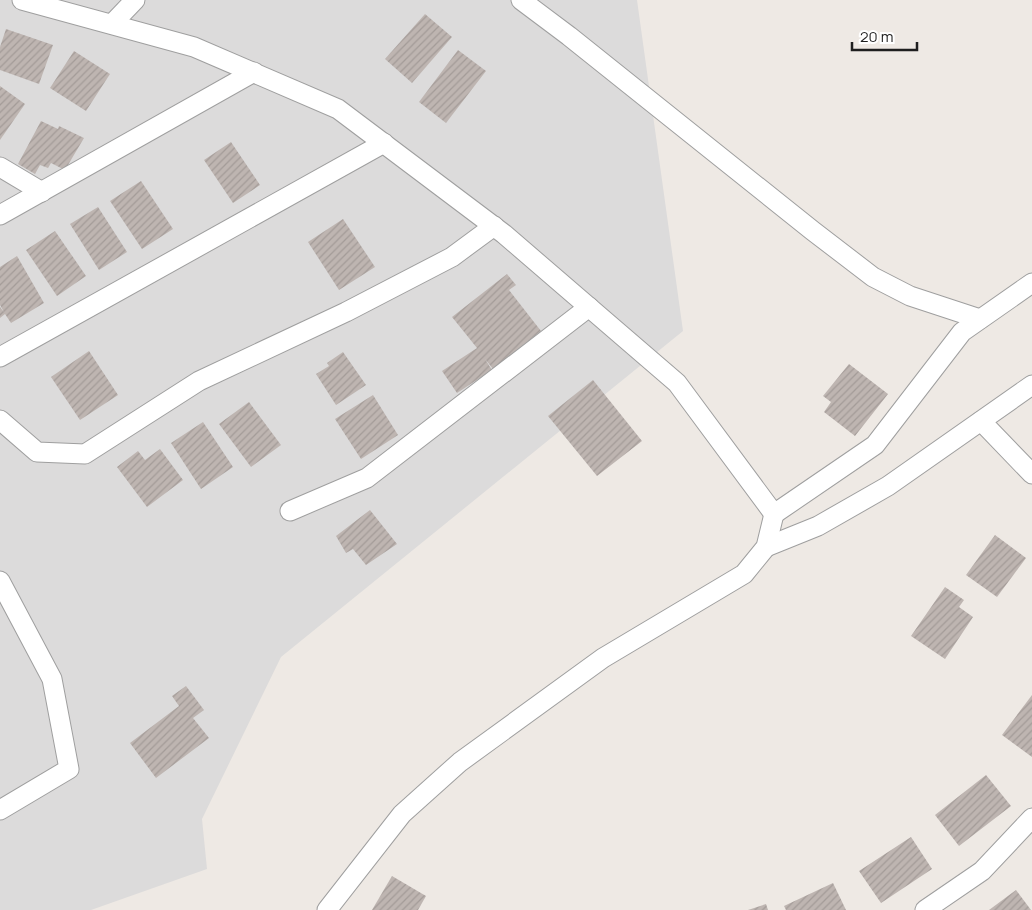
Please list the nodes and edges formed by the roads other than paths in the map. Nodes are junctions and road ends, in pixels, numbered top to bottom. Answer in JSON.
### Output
{"nodes":[{"id":1,"x":22,"y":0,"type":"edge"},
{"id":2,"x":135,"y":0,"type":"edge"},
{"id":3,"x":521,"y":0,"type":"edge"},
{"id":4,"x":112,"y":24,"type":"junction"},
{"id":5,"x":254,"y":72,"type":"junction"},
{"id":6,"x":384,"y":143,"type":"junction"},
{"id":7,"x":0,"y":167,"type":"edge"},
{"id":8,"x":42,"y":192,"type":"junction"},
{"id":9,"x":0,"y":216,"type":"edge"},
{"id":10,"x":494,"y":226,"type":"junction"},
{"id":11,"x":1032,"y":283,"type":"edge"},
{"id":12,"x":589,"y":307,"type":"junction"},
{"id":13,"x":980,"y":319,"type":"junction"},
{"id":14,"x":0,"y":357,"type":"edge"},
{"id":15,"x":1032,"y":385,"type":"edge"},
{"id":16,"x":0,"y":420,"type":"edge"},
{"id":17,"x":980,"y":421,"type":"junction"},
{"id":18,"x":1032,"y":474,"type":"edge"},
{"id":19,"x":290,"y":511,"type":"dead end"},
{"id":20,"x":774,"y":514,"type":"junction"},
{"id":21,"x":766,"y":547,"type":"junction"},
{"id":22,"x":0,"y":581,"type":"edge"},
{"id":23,"x":0,"y":810,"type":"edge"},
{"id":24,"x":1032,"y":818,"type":"edge"},
{"id":25,"x":327,"y":910,"type":"edge"},
{"id":26,"x":925,"y":910,"type":"edge"}],
"edges":[{"from":1,"to":4,"type":"street"},
{"from":2,"to":4,"type":"street"},
{"from":3,"to":13,"type":"street"},
{"from":4,"to":5,"type":"street"},
{"from":5,"to":6,"type":"street"},
{"from":5,"to":8,"type":"street"},
{"from":6,"to":10,"type":"street"},
{"from":6,"to":14,"type":"street"},
{"from":7,"to":8,"type":"street"},
{"from":8,"to":9,"type":"street"},
{"from":10,"to":12,"type":"street"},
{"from":10,"to":16,"type":"street"},
{"from":11,"to":13,"type":"street"},
{"from":12,"to":19,"type":"street"},
{"from":12,"to":20,"type":"street"},
{"from":13,"to":20,"type":"street"},
{"from":15,"to":17,"type":"street"},
{"from":17,"to":18,"type":"street"},
{"from":17,"to":21,"type":"street"},
{"from":20,"to":21,"type":"street"},
{"from":21,"to":25,"type":"street"},
{"from":22,"to":23,"type":"street"},
{"from":24,"to":26,"type":"street"}]}
